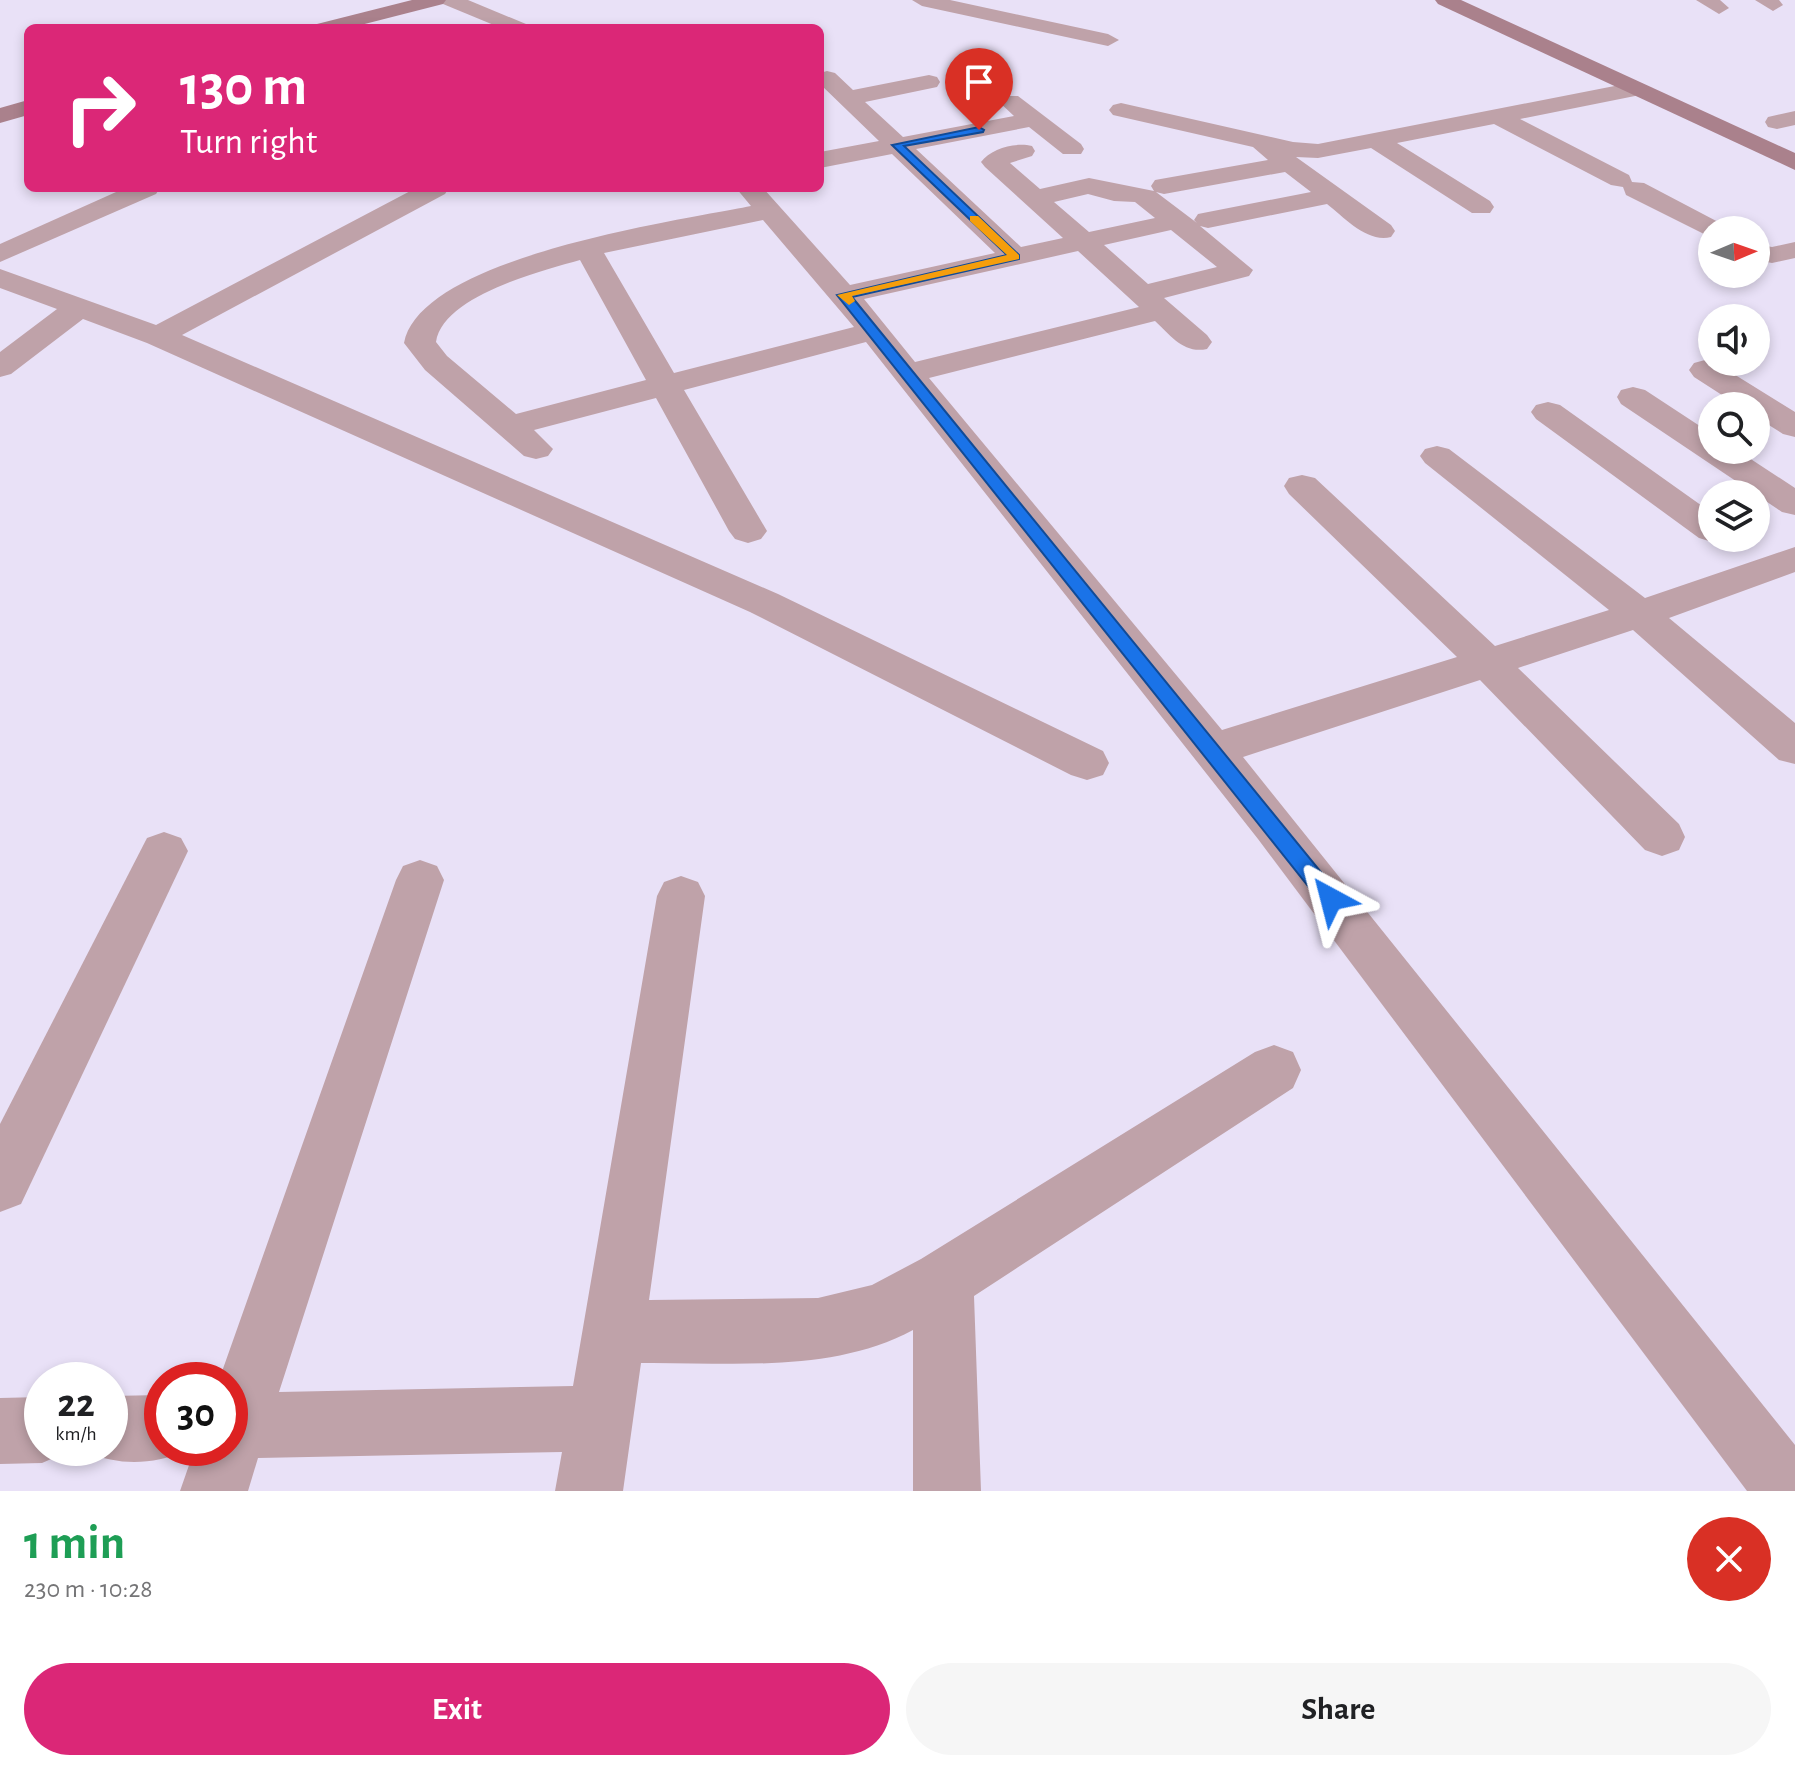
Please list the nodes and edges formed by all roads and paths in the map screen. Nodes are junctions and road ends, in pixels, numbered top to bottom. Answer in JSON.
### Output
{"nodes":[{"id":1,"x":436,"y":0,"type":"edge"},
{"id":2,"x":450,"y":0,"type":"edge"},
{"id":3,"x":922,"y":0,"type":"edge"},
{"id":4,"x":1445,"y":0,"type":"edge"},
{"id":5,"x":340,"y":24,"type":"edge"},
{"id":6,"x":509,"y":24,"type":"edge"},
{"id":7,"x":1108,"y":40,"type":"dead end"},
{"id":8,"x":827,"y":78,"type":"dead end"},
{"id":9,"x":929,"y":82,"type":"dead end"},
{"id":10,"x":1635,"y":89,"type":"junction"},
{"id":11,"x":1001,"y":94,"type":"dead end"},
{"id":12,"x":848,"y":98,"type":"junction"},
{"id":13,"x":24,"y":108,"type":"edge"},
{"id":14,"x":1121,"y":110,"type":"dead end"},
{"id":15,"x":1495,"y":115,"type":"junction"},
{"id":16,"x":0,"y":116,"type":"edge"},
{"id":17,"x":1034,"y":119,"type":"junction"},
{"id":18,"x":1374,"y":139,"type":"junction"},
{"id":19,"x":1259,"y":141,"type":"junction"},
{"id":20,"x":897,"y":145,"type":"junction"},
{"id":21,"x":1072,"y":149,"type":"dead end"},
{"id":22,"x":1023,"y":151,"type":"dead end"},
{"id":23,"x":824,"y":159,"type":"edge"},
{"id":24,"x":1795,"y":162,"type":"edge"},
{"id":25,"x":1289,"y":164,"type":"junction"},
{"id":26,"x":1164,"y":186,"type":"dead end"},
{"id":27,"x":138,"y":192,"type":"edge"},
{"id":28,"x":428,"y":192,"type":"edge"},
{"id":29,"x":1333,"y":195,"type":"junction"},
{"id":30,"x":1036,"y":198,"type":"junction"},
{"id":31,"x":759,"y":199,"type":"edge"},
{"id":32,"x":1481,"y":207,"type":"dead end"},
{"id":33,"x":1208,"y":220,"type":"dead end"},
{"id":34,"x":1177,"y":221,"type":"junction"},
{"id":35,"x":1698,"y":222,"type":"edge"},
{"id":36,"x":1381,"y":231,"type":"dead end"},
{"id":37,"x":1086,"y":242,"type":"junction"},
{"id":38,"x":588,"y":249,"type":"junction"},
{"id":39,"x":1795,"y":250,"type":"edge"},
{"id":40,"x":0,"y":254,"type":"edge"},
{"id":41,"x":1770,"y":255,"type":"edge"},
{"id":42,"x":1015,"y":257,"type":"junction"},
{"id":43,"x":0,"y":278,"type":"edge"},
{"id":44,"x":844,"y":295,"type":"junction"},
{"id":45,"x":1152,"y":302,"type":"junction"},
{"id":46,"x":80,"y":306,"type":"junction"},
{"id":47,"x":874,"y":331,"type":"junction"},
{"id":48,"x":158,"y":336,"type":"junction"},
{"id":49,"x":1196,"y":342,"type":"dead end"},
{"id":50,"x":0,"y":367,"type":"edge"},
{"id":51,"x":908,"y":373,"type":"junction"},
{"id":52,"x":1714,"y":376,"type":"edge"},
{"id":53,"x":665,"y":386,"type":"junction"},
{"id":54,"x":1633,"y":397,"type":"dead end"},
{"id":55,"x":1548,"y":412,"type":"dead end"},
{"id":56,"x":509,"y":426,"type":"junction"},
{"id":57,"x":1795,"y":427,"type":"edge"},
{"id":58,"x":1698,"y":440,"type":"edge"},
{"id":59,"x":536,"y":449,"type":"dead end"},
{"id":60,"x":1437,"y":456,"type":"dead end"},
{"id":61,"x":1734,"y":464,"type":"edge"},
{"id":62,"x":1302,"y":486,"type":"dead end"},
{"id":63,"x":1795,"y":504,"type":"edge"},
{"id":64,"x":1698,"y":520,"type":"edge"},
{"id":65,"x":748,"y":531,"type":"dead end"},
{"id":66,"x":1748,"y":552,"type":"edge"},
{"id":67,"x":1785,"y":573,"type":"edge"},
{"id":68,"x":1638,"y":613,"type":"junction"},
{"id":69,"x":1488,"y":663,"type":"junction"},
{"id":70,"x":1795,"y":748,"type":"edge"},
{"id":71,"x":1212,"y":750,"type":"junction"},
{"id":72,"x":1087,"y":763,"type":"dead end"},
{"id":73,"x":1662,"y":837,"type":"dead end"},
{"id":74,"x":164,"y":851,"type":"dead end"},
{"id":75,"x":420,"y":880,"type":"dead end"},
{"id":76,"x":681,"y":896,"type":"dead end"},
{"id":77,"x":1274,"y":1070,"type":"dead end"},
{"id":78,"x":0,"y":1184,"type":"edge"},
{"id":79,"x":943,"y":1281,"type":"junction"},
{"id":80,"x":615,"y":1332,"type":"junction"},
{"id":81,"x":248,"y":1386,"type":"edge"},
{"id":82,"x":601,"y":1418,"type":"junction"},
{"id":83,"x":24,"y":1430,"type":"edge"},
{"id":84,"x":0,"y":1431,"type":"edge"},
{"id":85,"x":248,"y":1435,"type":"edge"},
{"id":86,"x":222,"y":1466,"type":"edge"},
{"id":87,"x":214,"y":1491,"type":"edge"},
{"id":88,"x":589,"y":1491,"type":"edge"},
{"id":89,"x":947,"y":1491,"type":"edge"},
{"id":90,"x":1789,"y":1491,"type":"edge"}],
"edges":[{"from":1,"to":5,"type":"street"},
{"from":2,"to":6,"type":"street"},
{"from":3,"to":7,"type":"street"},
{"from":4,"to":10,"type":"street"},
{"from":8,"to":12,"type":"street"},
{"from":9,"to":12,"type":"street"},
{"from":10,"to":15,"type":"street"},
{"from":10,"to":24,"type":"street"},
{"from":11,"to":17,"type":"street"},
{"from":12,"to":20,"type":"street"},
{"from":13,"to":16,"type":"street"},
{"from":14,"to":19,"type":"street"},
{"from":15,"to":18,"type":"street"},
{"from":15,"to":35,"type":"street"},
{"from":17,"to":20,"type":"street"},
{"from":17,"to":21,"type":"street"},
{"from":18,"to":19,"type":"street"},
{"from":18,"to":32,"type":"street"},
{"from":19,"to":25,"type":"street"},
{"from":20,"to":23,"type":"street"},
{"from":20,"to":42,"type":"street"},
{"from":22,"to":30,"type":"street"},
{"from":25,"to":26,"type":"street"},
{"from":25,"to":29,"type":"street"},
{"from":27,"to":40,"type":"street"},
{"from":28,"to":48,"type":"street"},
{"from":29,"to":33,"type":"street"},
{"from":29,"to":36,"type":"street"},
{"from":30,"to":34,"type":"street"},
{"from":30,"to":37,"type":"street"},
{"from":31,"to":38,"type":"street"},
{"from":31,"to":44,"type":"street"},
{"from":34,"to":37,"type":"street"},
{"from":34,"to":45,"type":"street"},
{"from":37,"to":42,"type":"street"},
{"from":37,"to":45,"type":"street"},
{"from":38,"to":53,"type":"street"},
{"from":38,"to":56,"type":"street"},
{"from":39,"to":41,"type":"street"},
{"from":42,"to":44,"type":"street"},
{"from":43,"to":46,"type":"street"},
{"from":44,"to":47,"type":"street"},
{"from":45,"to":49,"type":"street"},
{"from":45,"to":51,"type":"street"},
{"from":46,"to":48,"type":"street"},
{"from":46,"to":50,"type":"street"},
{"from":47,"to":51,"type":"street"},
{"from":47,"to":53,"type":"street"},
{"from":48,"to":72,"type":"street"},
{"from":51,"to":71,"type":"street"},
{"from":52,"to":57,"type":"street"},
{"from":53,"to":56,"type":"street"},
{"from":53,"to":65,"type":"street"},
{"from":54,"to":58,"type":"street"},
{"from":55,"to":64,"type":"street"},
{"from":56,"to":59,"type":"street"},
{"from":60,"to":68,"type":"street"},
{"from":61,"to":63,"type":"street"},
{"from":62,"to":69,"type":"street"},
{"from":66,"to":67,"type":"street"},
{"from":67,"to":68,"type":"street"},
{"from":68,"to":69,"type":"street"},
{"from":68,"to":70,"type":"street"},
{"from":69,"to":71,"type":"street"},
{"from":69,"to":73,"type":"street"},
{"from":71,"to":90,"type":"street"},
{"from":74,"to":78,"type":"street"},
{"from":75,"to":81,"type":"street"},
{"from":76,"to":80,"type":"street"},
{"from":77,"to":79,"type":"street"},
{"from":79,"to":80,"type":"street"},
{"from":79,"to":89,"type":"street"},
{"from":80,"to":82,"type":"street"},
{"from":82,"to":85,"type":"street"},
{"from":82,"to":88,"type":"street"},
{"from":83,"to":84,"type":"street"},
{"from":86,"to":87,"type":"street"}]}
